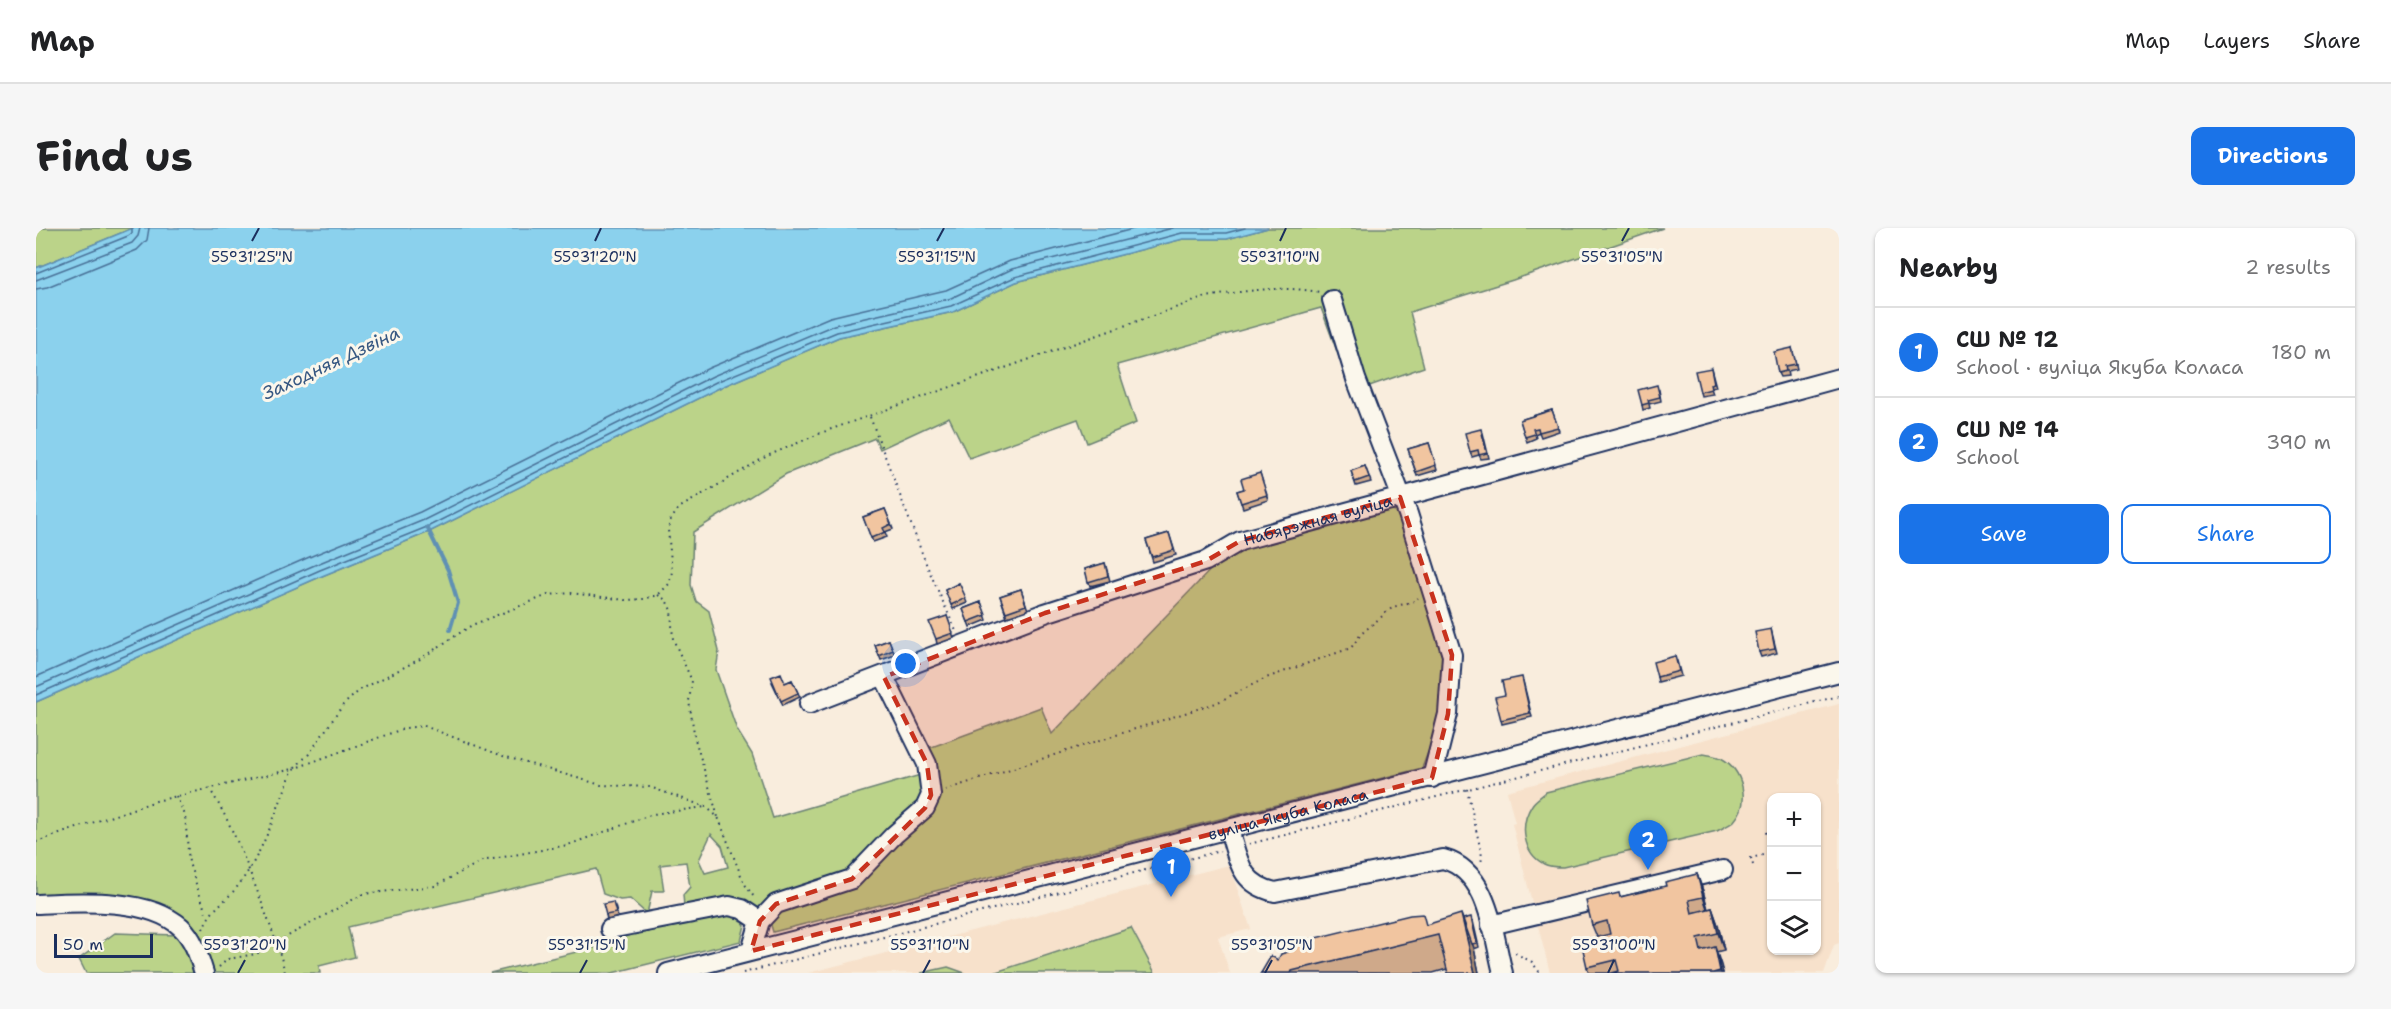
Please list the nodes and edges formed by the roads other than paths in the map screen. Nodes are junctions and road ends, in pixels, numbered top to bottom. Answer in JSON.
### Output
{"nodes":[{"id":1,"x":1327,"y":297,"type":"road end"},
{"id":2,"x":1839,"y":378,"type":"edge"},
{"id":3,"x":1400,"y":497,"type":"junction"},
{"id":4,"x":1839,"y":672,"type":"edge"},
{"id":5,"x":884,"y":677,"type":"junction"},
{"id":6,"x":808,"y":704,"type":"dead end"},
{"id":7,"x":1432,"y":778,"type":"junction"},
{"id":8,"x":1229,"y":830,"type":"junction"},
{"id":9,"x":1723,"y":870,"type":"dead end"},
{"id":10,"x":36,"y":904,"type":"edge"},
{"id":11,"x":763,"y":918,"type":"junction"},
{"id":12,"x":1467,"y":918,"type":"edge"},
{"id":13,"x":1491,"y":927,"type":"junction"},
{"id":14,"x":610,"y":929,"type":"dead end"},
{"id":15,"x":751,"y":951,"type":"junction"},
{"id":16,"x":204,"y":973,"type":"edge"},
{"id":17,"x":668,"y":973,"type":"edge"},
{"id":18,"x":1503,"y":973,"type":"edge"}],
"edges":[{"from":1,"to":3,"type":"street"},
{"from":2,"to":3,"type":"street","name":"Набярэжная вуліца"},
{"from":3,"to":5,"type":"street","name":"Набярэжная вуліца"},
{"from":3,"to":7,"type":"street"},
{"from":4,"to":7,"type":"street","name":"вуліца Якуба Коласа"},
{"from":5,"to":6,"type":"street","name":"Набярэжная вуліца"},
{"from":5,"to":11,"type":"street"},
{"from":7,"to":8,"type":"street","name":"вуліца Якуба Коласа"},
{"from":8,"to":13,"type":"street"},
{"from":8,"to":15,"type":"street","name":"вуліца Якуба Коласа"},
{"from":9,"to":13,"type":"street"},
{"from":10,"to":16,"type":"street"},
{"from":11,"to":14,"type":"street"},
{"from":11,"to":15,"type":"street"},
{"from":12,"to":13,"type":"street"},
{"from":13,"to":18,"type":"street"},
{"from":15,"to":17,"type":"street","name":"вуліца Якуба Коласа"}]}
